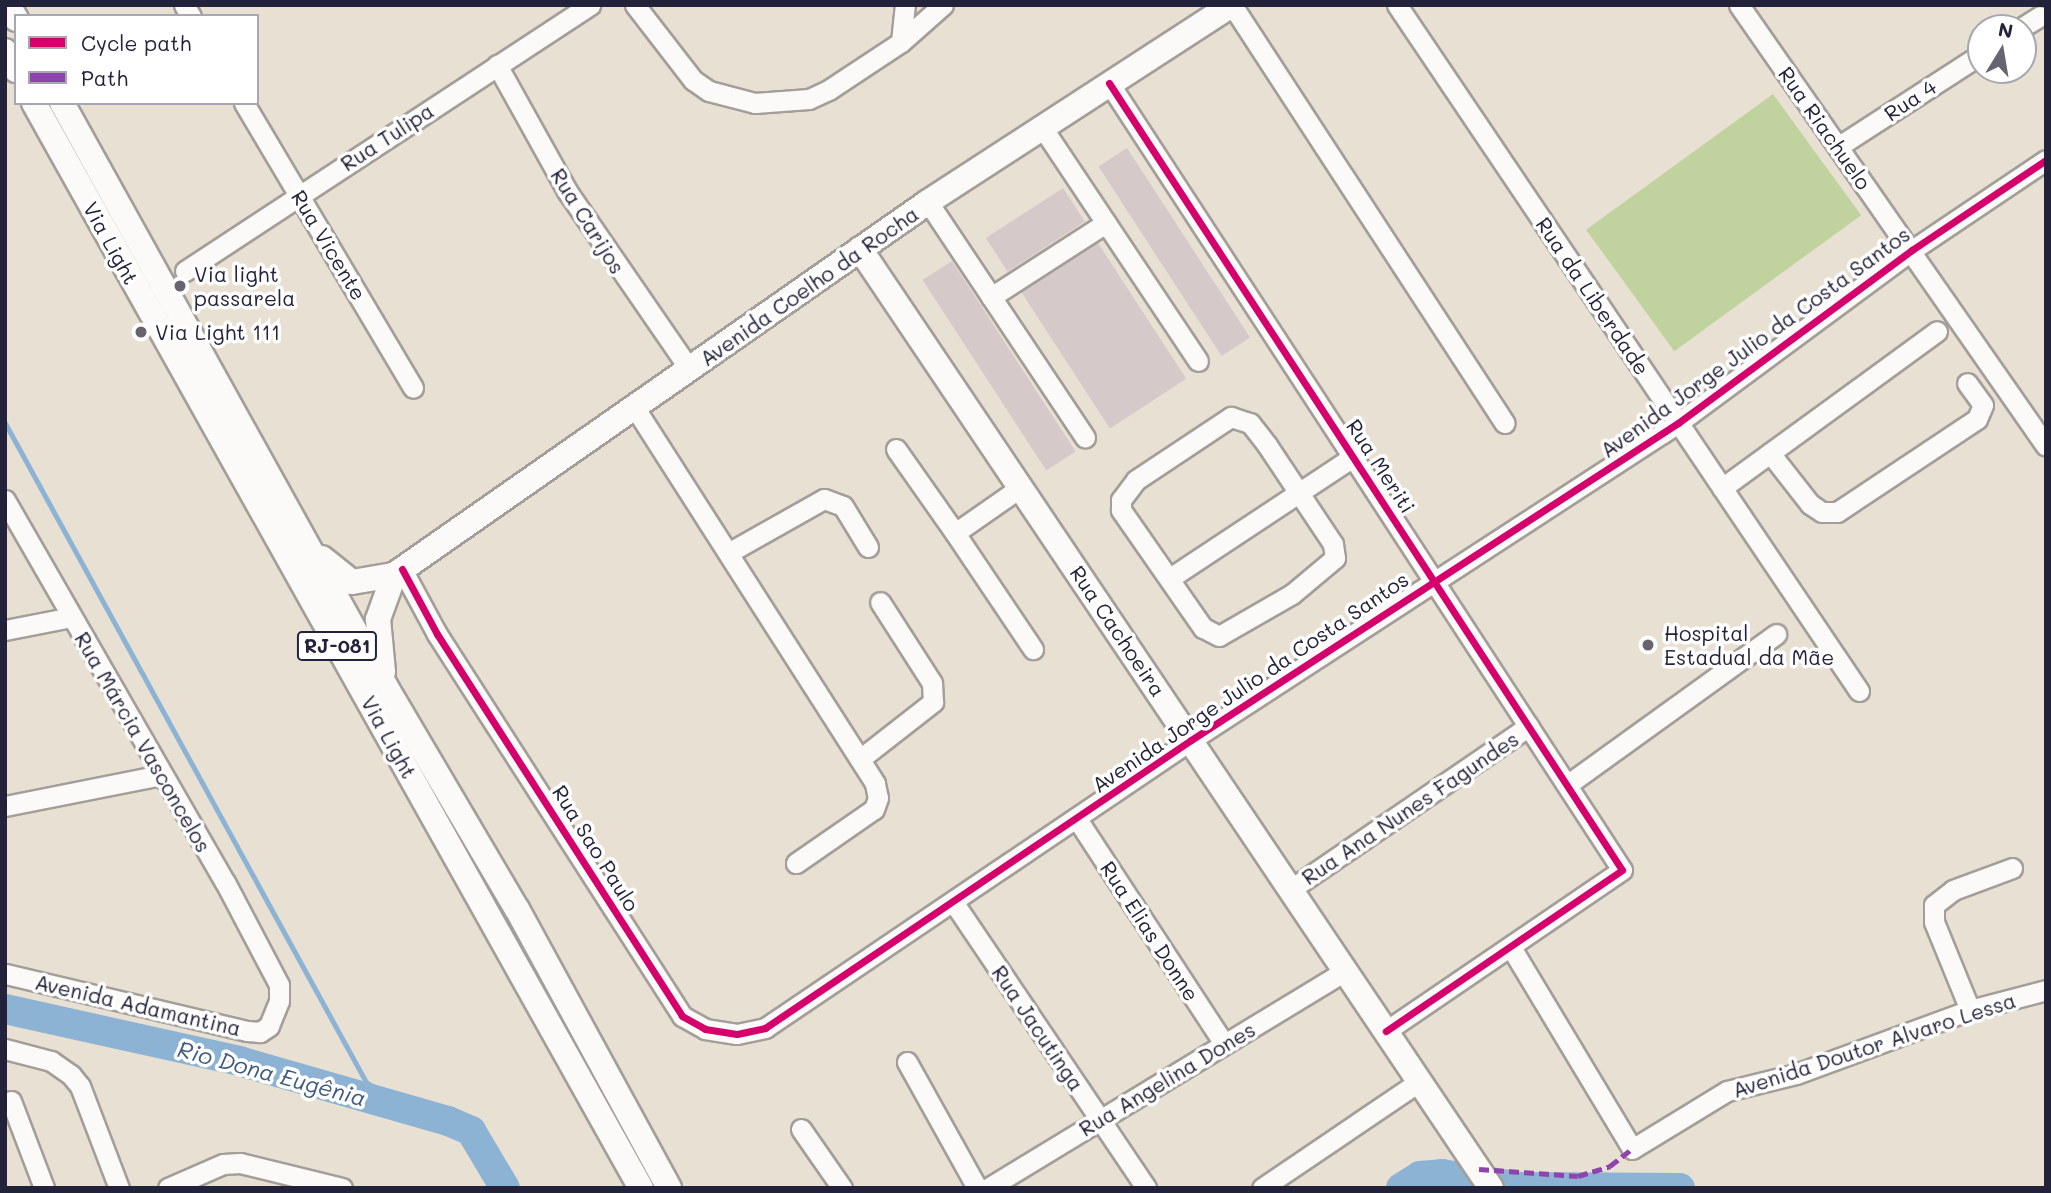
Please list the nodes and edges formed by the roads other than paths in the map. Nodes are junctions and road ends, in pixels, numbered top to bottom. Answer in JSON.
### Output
{"nodes":[{"id":1,"x":590,"y":5,"type":"edge"},
{"id":2,"x":635,"y":5,"type":"edge"},
{"id":3,"x":905,"y":5,"type":"edge"},
{"id":4,"x":943,"y":5,"type":"edge"},
{"id":5,"x":1232,"y":5,"type":"edge"},
{"id":6,"x":1397,"y":5,"type":"edge"},
{"id":7,"x":1740,"y":6,"type":"edge"},
{"id":8,"x":901,"y":42,"type":"junction"},
{"id":9,"x":5,"y":51,"type":"edge"},
{"id":10,"x":1967,"y":63,"type":"edge"},
{"id":11,"x":497,"y":65,"type":"junction"},
{"id":12,"x":14,"y":67,"type":"edge"},
{"id":13,"x":1109,"y":83,"type":"junction"},
{"id":14,"x":35,"y":105,"type":"edge"},
{"id":15,"x":63,"y":105,"type":"edge"},
{"id":16,"x":245,"y":105,"type":"edge"},
{"id":17,"x":1042,"y":127,"type":"junction"},
{"id":18,"x":1839,"y":146,"type":"junction"},
{"id":19,"x":2046,"y":160,"type":"edge"},
{"id":20,"x":299,"y":194,"type":"junction"},
{"id":21,"x":928,"y":202,"type":"junction"},
{"id":22,"x":1106,"y":223,"type":"junction"},
{"id":23,"x":860,"y":249,"type":"junction"},
{"id":24,"x":1912,"y":250,"type":"junction"},
{"id":25,"x":185,"y":271,"type":"dead end"},
{"id":26,"x":991,"y":296,"type":"junction"},
{"id":27,"x":1937,"y":331,"type":"dead end"},
{"id":28,"x":1198,"y":360,"type":"dead end"},
{"id":29,"x":690,"y":370,"type":"junction"},
{"id":30,"x":1967,"y":383,"type":"dead end"},
{"id":31,"x":413,"y":388,"type":"dead end"},
{"id":32,"x":635,"y":408,"type":"junction"},
{"id":33,"x":1504,"y":423,"type":"dead end"},
{"id":34,"x":1678,"y":423,"type":"junction"},
{"id":35,"x":1085,"y":437,"type":"dead end"},
{"id":36,"x":2046,"y":446,"type":"edge"},
{"id":37,"x":895,"y":449,"type":"dead end"},
{"id":38,"x":1770,"y":453,"type":"junction"},
{"id":39,"x":1354,"y":456,"type":"junction"},
{"id":40,"x":1021,"y":487,"type":"junction"},
{"id":41,"x":1722,"y":488,"type":"junction"},
{"id":42,"x":1297,"y":493,"type":"junction"},
{"id":43,"x":5,"y":500,"type":"edge"},
{"id":44,"x":298,"y":531,"type":"junction"},
{"id":45,"x":955,"y":533,"type":"junction"},
{"id":46,"x":868,"y":548,"type":"dead end"},
{"id":47,"x":729,"y":553,"type":"junction"},
{"id":48,"x":398,"y":572,"type":"junction"},
{"id":49,"x":1170,"y":578,"type":"junction"},
{"id":50,"x":1436,"y":580,"type":"junction"},
{"id":51,"x":880,"y":602,"type":"dead end"},
{"id":52,"x":72,"y":617,"type":"junction"},
{"id":53,"x":5,"y":630,"type":"edge"},
{"id":54,"x":1776,"y":634,"type":"dead end"},
{"id":55,"x":1033,"y":649,"type":"dead end"},
{"id":56,"x":386,"y":688,"type":"junction"},
{"id":57,"x":1859,"y":691,"type":"dead end"},
{"id":58,"x":1529,"y":726,"type":"junction"},
{"id":59,"x":1191,"y":740,"type":"junction"},
{"id":60,"x":860,"y":759,"type":"junction"},
{"id":61,"x":162,"y":775,"type":"junction"},
{"id":62,"x":1567,"y":785,"type":"junction"},
{"id":63,"x":5,"y":806,"type":"edge"},
{"id":64,"x":1077,"y":818,"type":"junction"},
{"id":65,"x":796,"y":863,"type":"dead end"},
{"id":66,"x":2012,"y":868,"type":"dead end"},
{"id":67,"x":1291,"y":890,"type":"junction"},
{"id":68,"x":954,"y":903,"type":"junction"},
{"id":69,"x":1512,"y":949,"type":"junction"},
{"id":70,"x":1346,"y":970,"type":"junction"},
{"id":71,"x":5,"y":974,"type":"edge"},
{"id":72,"x":279,"y":985,"type":"joint"},
{"id":73,"x":2046,"y":990,"type":"edge"},
{"id":74,"x":819,"y":994,"type":"joint"},
{"id":75,"x":1970,"y":1010,"type":"junction"},
{"id":76,"x":1386,"y":1031,"type":"junction"},
{"id":77,"x":1224,"y":1044,"type":"junction"},
{"id":78,"x":5,"y":1049,"type":"edge"},
{"id":79,"x":907,"y":1062,"type":"dead end"},
{"id":80,"x":1420,"y":1081,"type":"junction"},
{"id":81,"x":11,"y":1101,"type":"dead end"},
{"id":82,"x":1100,"y":1119,"type":"junction"},
{"id":83,"x":800,"y":1129,"type":"dead end"},
{"id":84,"x":1487,"y":1182,"type":"edge"},
{"id":85,"x":332,"y":1186,"type":"edge"},
{"id":86,"x":44,"y":1188,"type":"edge"},
{"id":87,"x":119,"y":1188,"type":"edge"},
{"id":88,"x":168,"y":1188,"type":"edge"},
{"id":89,"x":641,"y":1188,"type":"edge"},
{"id":90,"x":669,"y":1188,"type":"edge"},
{"id":91,"x":842,"y":1188,"type":"edge"},
{"id":92,"x":977,"y":1188,"type":"edge"},
{"id":93,"x":988,"y":1188,"type":"edge"},
{"id":94,"x":1146,"y":1188,"type":"edge"},
{"id":95,"x":1262,"y":1188,"type":"edge"}],
"edges":[{"from":1,"to":11,"type":"street","name":"Rua Tulipa"},
{"from":2,"to":8,"type":"street"},
{"from":3,"to":8,"type":"street"},
{"from":4,"to":8,"type":"street"},
{"from":5,"to":13,"type":"main road","name":"Avenida Coelho da Rocha"},
{"from":5,"to":33,"type":"street"},
{"from":6,"to":34,"type":"street","name":"Rua da Liberdade"},
{"from":7,"to":18,"type":"street","name":"Rua Riachuelo"},
{"from":9,"to":12,"type":"main road"},
{"from":10,"to":18,"type":"street","name":"Rua 4"},
{"from":11,"to":20,"type":"street","name":"Rua Tulipa"},
{"from":11,"to":29,"type":"street","name":"Rua Carijos"},
{"from":13,"to":17,"type":"main road","name":"Avenida Coelho da Rocha"},
{"from":13,"to":39,"type":"street","name":"Rua Meriti"},
{"from":14,"to":89,"type":"main road","name":"Via Light","number":"RJ-081"},
{"from":15,"to":44,"type":"main road","name":"Via Light","number":"RJ-081"},
{"from":16,"to":20,"type":"street","name":"Rua Vicente"},
{"from":17,"to":21,"type":"main road","name":"Avenida Coelho da Rocha"},
{"from":17,"to":22,"type":"street"},
{"from":18,"to":24,"type":"street","name":"Rua Riachuelo"},
{"from":19,"to":24,"type":"street","name":"Avenida Jorge Julio da Costa Santos"},
{"from":20,"to":25,"type":"street","name":"Rua Tulipa"},
{"from":20,"to":31,"type":"street","name":"Rua Vicente"},
{"from":21,"to":23,"type":"main road","name":"Avenida Coelho da Rocha"},
{"from":21,"to":26,"type":"street"},
{"from":22,"to":26,"type":"street"},
{"from":22,"to":28,"type":"street"},
{"from":23,"to":29,"type":"main road","name":"Avenida Coelho da Rocha"},
{"from":23,"to":40,"type":"main road","name":"Rua Cachoeira"},
{"from":24,"to":34,"type":"street","name":"Avenida Jorge Julio da Costa Santos"},
{"from":24,"to":36,"type":"street","name":"Rua Riachuelo"},
{"from":26,"to":35,"type":"street"},
{"from":27,"to":38,"type":"street"},
{"from":29,"to":32,"type":"main road","name":"Avenida Coelho da Rocha"},
{"from":30,"to":38,"type":"street"},
{"from":32,"to":47,"type":"street"},
{"from":32,"to":48,"type":"main road","name":"Avenida Coelho da Rocha"},
{"from":34,"to":41,"type":"street","name":"Rua da Liberdade"},
{"from":34,"to":50,"type":"street","name":"Avenida Jorge Julio da Costa Santos"},
{"from":37,"to":45,"type":"street"},
{"from":38,"to":41,"type":"street"},
{"from":39,"to":42,"type":"street"},
{"from":39,"to":50,"type":"street","name":"Rua Meriti"},
{"from":40,"to":45,"type":"street"},
{"from":40,"to":59,"type":"main road","name":"Rua Cachoeira"},
{"from":41,"to":57,"type":"street","name":"Rua da Liberdade"},
{"from":42,"to":49,"type":"street"},
{"from":42,"to":49,"type":"street"},
{"from":42,"to":49,"type":"street"},
{"from":43,"to":52,"type":"street","name":"Rua Márcia Vasconcelos"},
{"from":44,"to":48,"type":"main road","name":"Avenida Coelho da Rocha"},
{"from":44,"to":56,"type":"main road","name":"Via Light","number":"RJ-081"},
{"from":45,"to":55,"type":"street"},
{"from":46,"to":47,"type":"street"},
{"from":47,"to":60,"type":"street"},
{"from":48,"to":56,"type":"main road"},
{"from":48,"to":74,"type":"street","name":"Rua Sao Paulo"},
{"from":50,"to":58,"type":"street","name":"Rua Meriti"},
{"from":50,"to":59,"type":"street","name":"Avenida Jorge Julio da Costa Santos"},
{"from":51,"to":60,"type":"street"},
{"from":52,"to":53,"type":"street"},
{"from":52,"to":61,"type":"street","name":"Rua Márcia Vasconcelos"},
{"from":54,"to":62,"type":"street"},
{"from":56,"to":90,"type":"main road","name":"Via Light","number":"RJ-081"},
{"from":58,"to":62,"type":"street","name":"Rua Meriti"},
{"from":58,"to":67,"type":"street","name":"Rua Ana Nunes Fagundes"},
{"from":59,"to":64,"type":"street","name":"Avenida Jorge Julio da Costa Santos"},
{"from":59,"to":67,"type":"main road","name":"Rua Cachoeira"},
{"from":60,"to":65,"type":"street"},
{"from":61,"to":63,"type":"street"},
{"from":61,"to":72,"type":"street","name":"Rua Márcia Vasconcelos"},
{"from":62,"to":69,"type":"street","name":"Rua Meriti"},
{"from":64,"to":68,"type":"street","name":"Avenida Jorge Julio da Costa Santos"},
{"from":64,"to":77,"type":"street","name":"Rua Elias Donne"},
{"from":66,"to":75,"type":"street"},
{"from":67,"to":70,"type":"main road","name":"Rua Cachoeira"},
{"from":68,"to":74,"type":"street","name":"Avenida Jorge Julio da Costa Santos"},
{"from":68,"to":82,"type":"street","name":"Rua Jacutinga"},
{"from":69,"to":75,"type":"street","name":"Avenida Doutor Alvaro Lessa"},
{"from":69,"to":76,"type":"street"},
{"from":70,"to":76,"type":"main road","name":"Rua Cachoeira"},
{"from":70,"to":77,"type":"street","name":"Rua Angelina Dones"},
{"from":71,"to":72,"type":"street","name":"Avenida Adamantina"},
{"from":73,"to":75,"type":"street","name":"Avenida Doutor Alvaro Lessa"},
{"from":76,"to":80,"type":"main road","name":"Rua Cachoeira"},
{"from":77,"to":82,"type":"street","name":"Rua Angelina Dones"},
{"from":78,"to":87,"type":"street"},
{"from":79,"to":92,"type":"street"},
{"from":80,"to":84,"type":"main road","name":"Rua Cachoeira"},
{"from":80,"to":95,"type":"street"},
{"from":81,"to":86,"type":"street"},
{"from":82,"to":93,"type":"street","name":"Rua Angelina Dones"},
{"from":82,"to":94,"type":"street","name":"Rua Jacutinga"},
{"from":83,"to":91,"type":"street"},
{"from":85,"to":88,"type":"street"}]}
